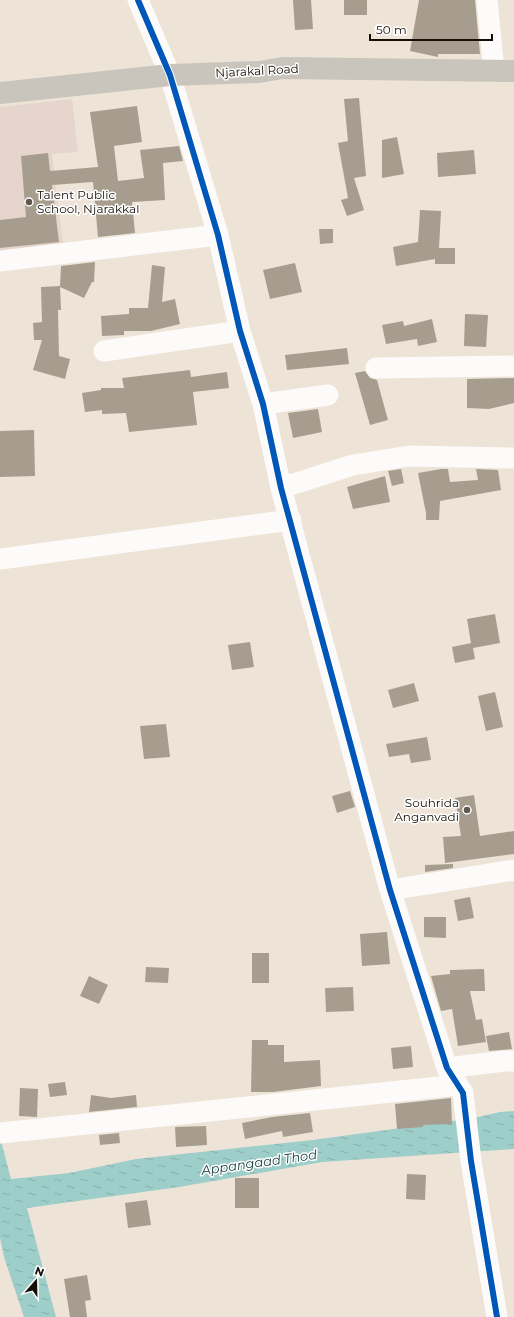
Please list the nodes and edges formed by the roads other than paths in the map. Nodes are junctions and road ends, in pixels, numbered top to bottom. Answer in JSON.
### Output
{"nodes":[{"id":1,"x":138,"y":0,"type":"edge"},
{"id":2,"x":486,"y":0,"type":"edge"},
{"id":3,"x":504,"y":71,"type":"edge"},
{"id":4,"x":170,"y":75,"type":"junction"},
{"id":5,"x":0,"y":93,"type":"edge"},
{"id":6,"x":218,"y":234,"type":"junction"},
{"id":7,"x":0,"y":261,"type":"edge"},
{"id":8,"x":240,"y":331,"type":"junction"},
{"id":9,"x":104,"y":351,"type":"dead end"},
{"id":10,"x":514,"y":366,"type":"edge"},
{"id":11,"x":376,"y":368,"type":"dead end"},
{"id":12,"x":328,"y":395,"type":"dead end"},
{"id":13,"x":263,"y":404,"type":"junction"},
{"id":14,"x":514,"y":458,"type":"edge"},
{"id":15,"x":281,"y":488,"type":"junction"},
{"id":16,"x":291,"y":520,"type":"junction"},
{"id":17,"x":0,"y":559,"type":"edge"},
{"id":18,"x":514,"y":870,"type":"edge"},
{"id":19,"x":390,"y":890,"type":"junction"},
{"id":20,"x":514,"y":1061,"type":"edge"},
{"id":21,"x":456,"y":1082,"type":"junction"},
{"id":22,"x":1,"y":1133,"type":"edge"},
{"id":23,"x":497,"y":1317,"type":"edge"}],
"edges":[{"from":1,"to":4,"type":"street"},
{"from":2,"to":3,"type":"street"},
{"from":3,"to":4,"type":"main road","name":"Njarakal Road"},
{"from":4,"to":5,"type":"main road","name":"Njarakal Road"},
{"from":4,"to":6,"type":"street"},
{"from":6,"to":7,"type":"street"},
{"from":6,"to":8,"type":"street"},
{"from":8,"to":9,"type":"street"},
{"from":8,"to":13,"type":"street"},
{"from":10,"to":11,"type":"street"},
{"from":12,"to":13,"type":"street"},
{"from":13,"to":15,"type":"street"},
{"from":14,"to":15,"type":"street"},
{"from":15,"to":16,"type":"street"},
{"from":16,"to":17,"type":"street"},
{"from":16,"to":19,"type":"street"},
{"from":18,"to":19,"type":"street"},
{"from":19,"to":21,"type":"street"},
{"from":20,"to":21,"type":"street"},
{"from":21,"to":22,"type":"street"},
{"from":21,"to":23,"type":"street"}]}
